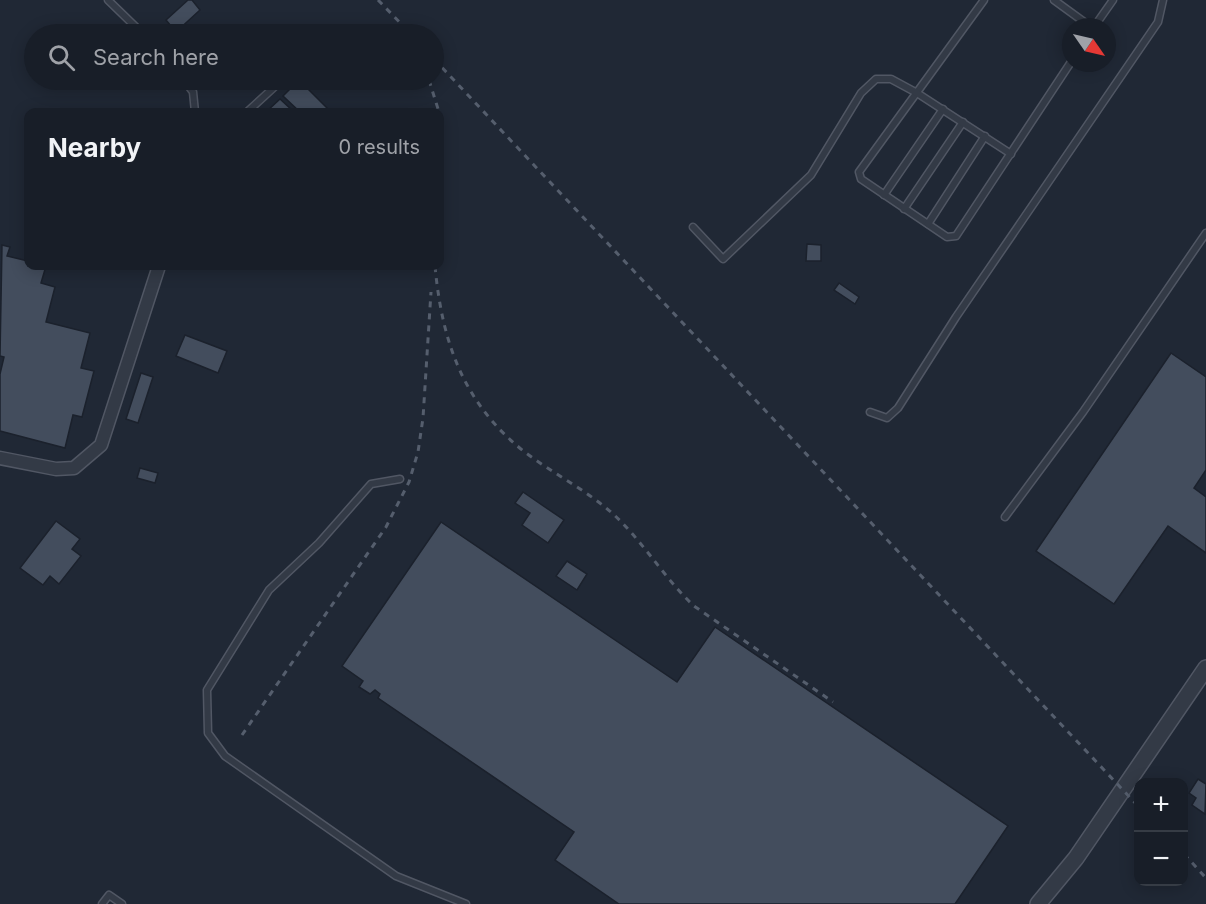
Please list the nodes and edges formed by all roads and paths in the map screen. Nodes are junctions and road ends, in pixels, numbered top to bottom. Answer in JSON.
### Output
{"nodes":[{"id":1,"x":108,"y":0,"type":"edge"},
{"id":2,"x":984,"y":0,"type":"edge"},
{"id":3,"x":1054,"y":0,"type":"edge"},
{"id":4,"x":1113,"y":0,"type":"edge"},
{"id":5,"x":1163,"y":0,"type":"edge"},
{"id":6,"x":1080,"y":18,"type":"edge"},
{"id":7,"x":1100,"y":18,"type":"edge"},
{"id":8,"x":133,"y":24,"type":"edge"},
{"id":9,"x":1064,"y":72,"type":"edge"},
{"id":10,"x":192,"y":90,"type":"edge"},
{"id":11,"x":271,"y":90,"type":"edge"},
{"id":12,"x":917,"y":93,"type":"junction"},
{"id":13,"x":195,"y":108,"type":"edge"},
{"id":14,"x":251,"y":108,"type":"edge"},
{"id":15,"x":943,"y":109,"type":"junction"},
{"id":16,"x":963,"y":122,"type":"junction"},
{"id":17,"x":985,"y":136,"type":"junction"},
{"id":18,"x":1011,"y":154,"type":"junction"},
{"id":19,"x":884,"y":195,"type":"junction"},
{"id":20,"x":904,"y":208,"type":"junction"},
{"id":21,"x":928,"y":224,"type":"junction"},
{"id":22,"x":693,"y":227,"type":"dead end"},
{"id":23,"x":1206,"y":234,"type":"edge"},
{"id":24,"x":158,"y":270,"type":"edge"},
{"id":25,"x":870,"y":412,"type":"dead end"},
{"id":26,"x":0,"y":458,"type":"edge"},
{"id":27,"x":400,"y":479,"type":"dead end"},
{"id":28,"x":1005,"y":517,"type":"dead end"},
{"id":29,"x":1206,"y":668,"type":"edge"},
{"id":30,"x":102,"y":904,"type":"edge"},
{"id":31,"x":122,"y":904,"type":"edge"},
{"id":32,"x":466,"y":904,"type":"edge"},
{"id":33,"x":1038,"y":904,"type":"edge"}],
"edges":[{"from":1,"to":8,"type":"lane"},
{"from":2,"to":12,"type":"lane"},
{"from":3,"to":6,"type":"lane"},
{"from":4,"to":7,"type":"lane"},
{"from":5,"to":25,"type":"lane"},
{"from":9,"to":18,"type":"lane"},
{"from":10,"to":13,"type":"lane"},
{"from":11,"to":14,"type":"lane"},
{"from":12,"to":15,"type":"lane"},
{"from":12,"to":19,"type":"lane"},
{"from":12,"to":22,"type":"lane"},
{"from":15,"to":16,"type":"lane"},
{"from":15,"to":19,"type":"lane"},
{"from":16,"to":17,"type":"lane"},
{"from":16,"to":20,"type":"lane"},
{"from":17,"to":18,"type":"lane"},
{"from":17,"to":21,"type":"lane"},
{"from":18,"to":21,"type":"lane"},
{"from":19,"to":20,"type":"lane"},
{"from":20,"to":21,"type":"lane"},
{"from":23,"to":28,"type":"lane"},
{"from":24,"to":26,"type":"street"},
{"from":27,"to":32,"type":"lane"},
{"from":29,"to":33,"type":"street"},
{"from":30,"to":31,"type":"lane"}]}
